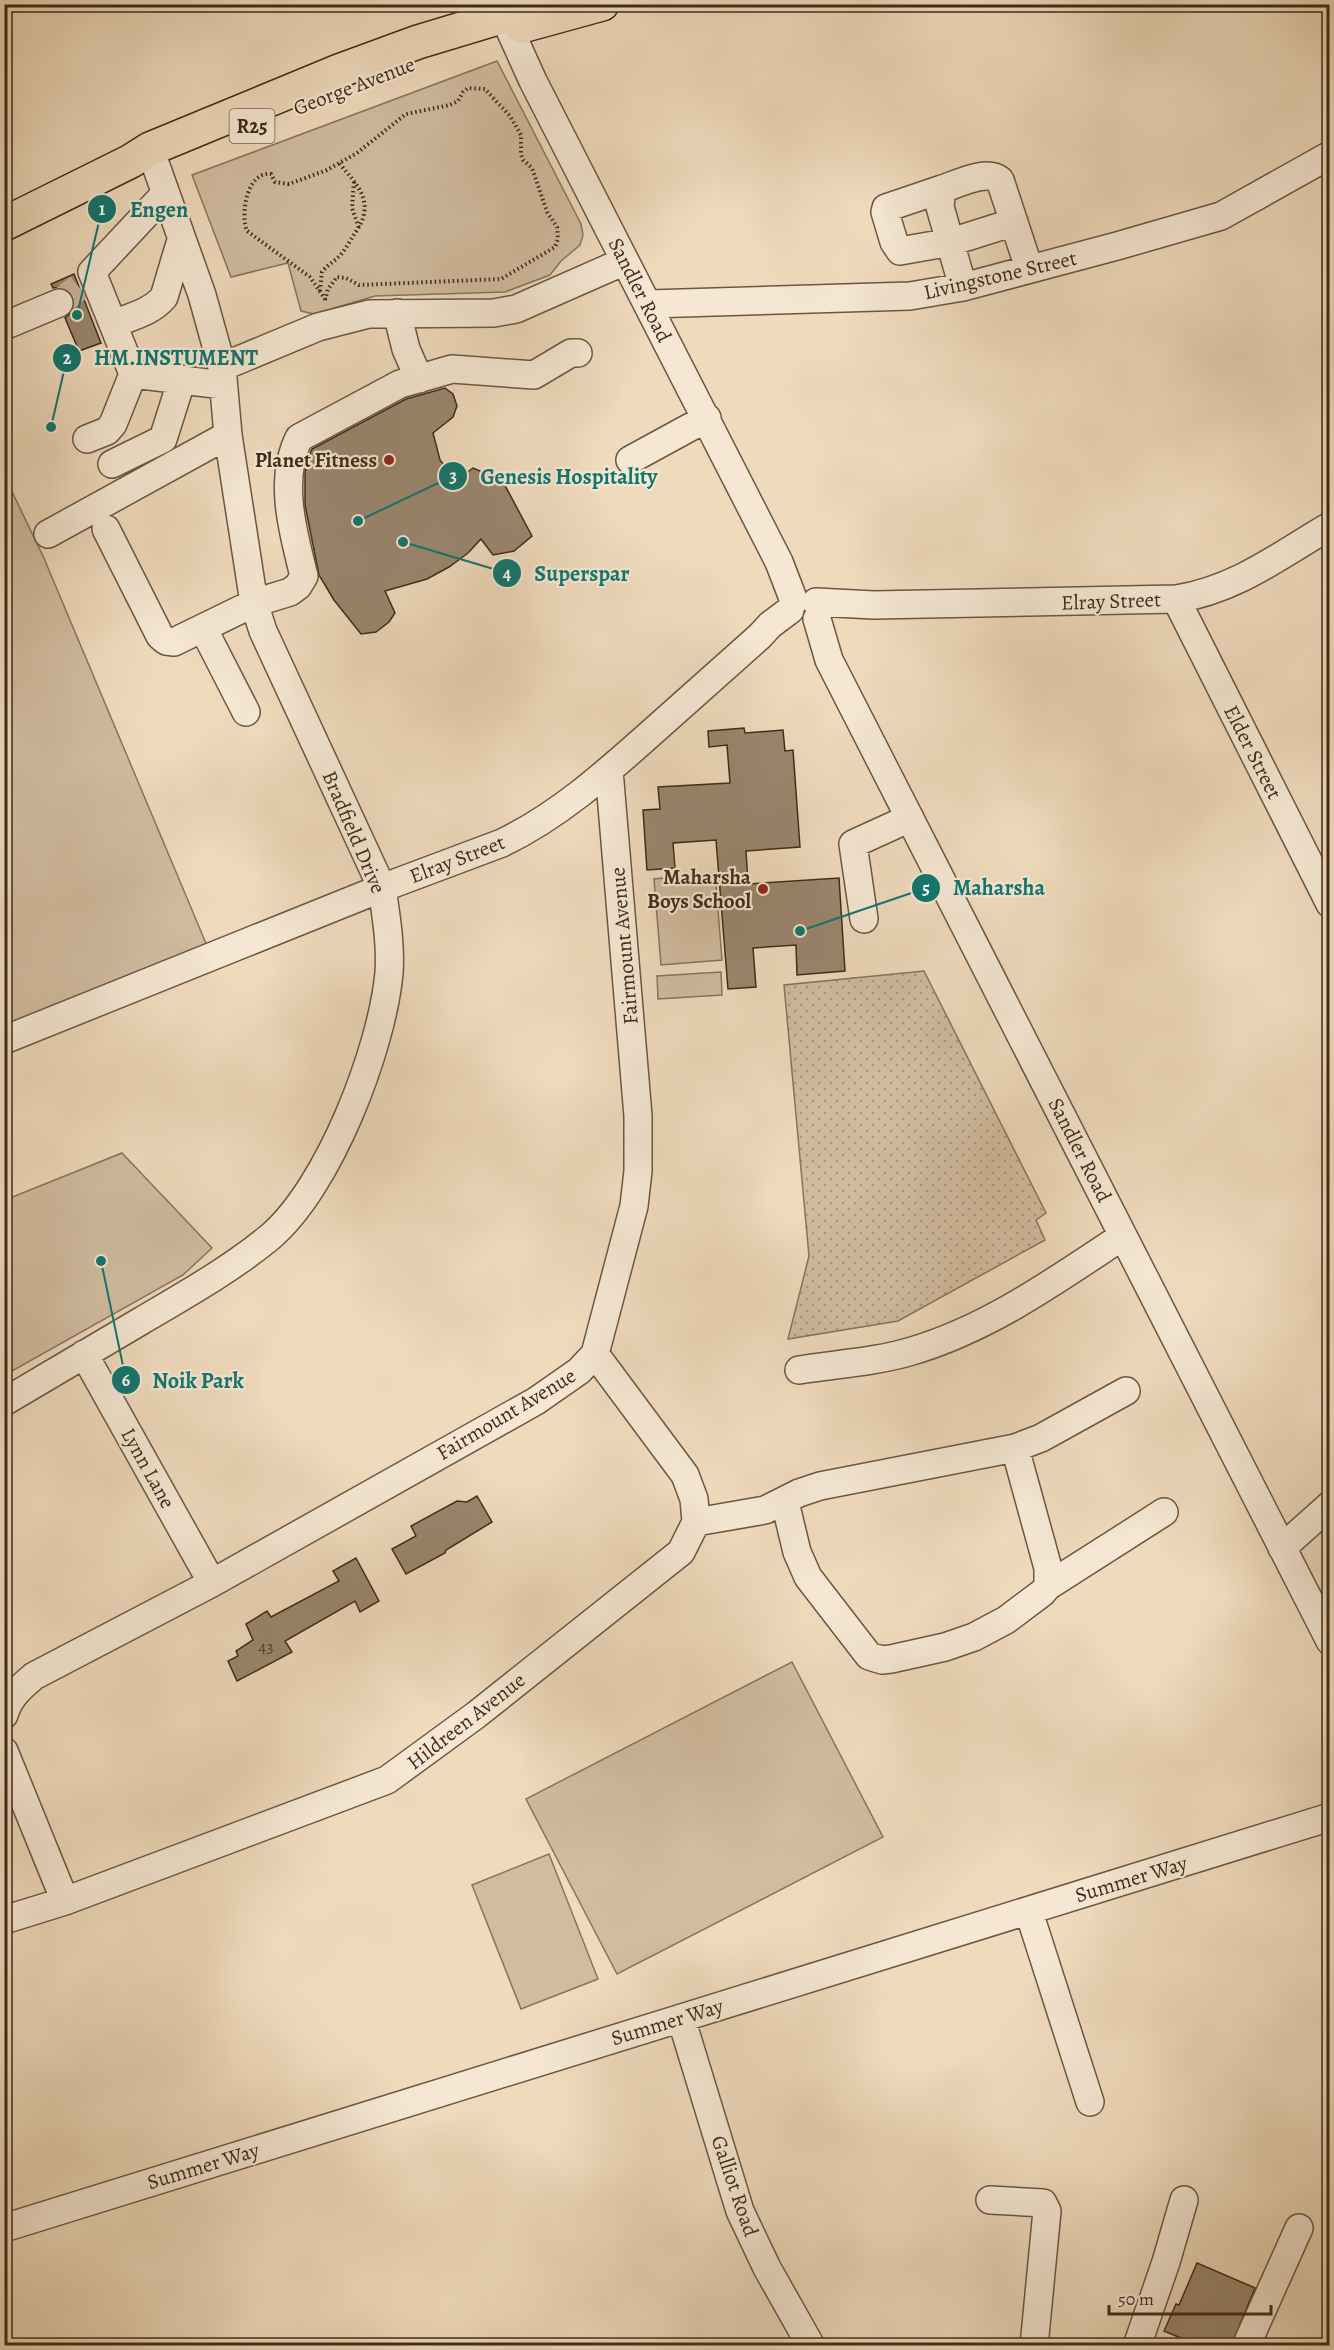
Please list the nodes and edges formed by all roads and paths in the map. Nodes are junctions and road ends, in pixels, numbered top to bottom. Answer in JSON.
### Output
{"nodes":[{"id":1,"x":544,"y":4,"type":"edge"},
{"id":2,"x":602,"y":4,"type":"edge"},
{"id":3,"x":507,"y":23,"type":"junction"},
{"id":4,"x":1329,"y":155,"type":"edge"},
{"id":5,"x":146,"y":157,"type":"junction"},
{"id":6,"x":339,"y":163,"type":"junction"},
{"id":7,"x":354,"y":181,"type":"junction"},
{"id":8,"x":942,"y":189,"type":"junction"},
{"id":9,"x":165,"y":194,"type":"junction"},
{"id":10,"x":1014,"y":222,"type":"junction"},
{"id":11,"x":4,"y":224,"type":"edge"},
{"id":12,"x":358,"y":228,"type":"junction"},
{"id":13,"x":181,"y":240,"type":"junction"},
{"id":14,"x":951,"y":242,"type":"junction"},
{"id":15,"x":626,"y":261,"type":"junction"},
{"id":16,"x":1029,"y":268,"type":"junction"},
{"id":17,"x":77,"y":287,"type":"junction"},
{"id":18,"x":963,"y":287,"type":"junction"},
{"id":19,"x":320,"y":291,"type":"junction"},
{"id":20,"x":649,"y":304,"type":"junction"},
{"id":21,"x":332,"y":310,"type":"junction"},
{"id":22,"x":397,"y":313,"type":"junction"},
{"id":23,"x":113,"y":324,"type":"junction"},
{"id":24,"x":4,"y":326,"type":"edge"},
{"id":25,"x":578,"y":353,"type":"dead end"},
{"id":26,"x":133,"y":374,"type":"junction"},
{"id":27,"x":223,"y":376,"type":"junction"},
{"id":28,"x":182,"y":379,"type":"junction"},
{"id":29,"x":419,"y":379,"type":"junction"},
{"id":30,"x":704,"y":412,"type":"junction"},
{"id":31,"x":228,"y":435,"type":"junction"},
{"id":32,"x":87,"y":439,"type":"dead end"},
{"id":33,"x":628,"y":455,"type":"dead end"},
{"id":34,"x":148,"y":478,"type":"junction"},
{"id":35,"x":1329,"y":526,"type":"edge"},
{"id":36,"x":106,"y":529,"type":"dead end"},
{"id":37,"x":48,"y":534,"type":"dead end"},
{"id":38,"x":1176,"y":599,"type":"junction"},
{"id":39,"x":254,"y":603,"type":"junction"},
{"id":40,"x":804,"y":610,"type":"junction"},
{"id":41,"x":203,"y":628,"type":"junction"},
{"id":42,"x":246,"y":711,"type":"dead end"},
{"id":43,"x":609,"y":770,"type":"junction"},
{"id":44,"x":910,"y":818,"type":"junction"},
{"id":45,"x":381,"y":888,"type":"junction"},
{"id":46,"x":1329,"y":904,"type":"edge"},
{"id":47,"x":864,"y":919,"type":"dead end"},
{"id":48,"x":4,"y":1040,"type":"edge"},
{"id":49,"x":1123,"y":1236,"type":"junction"},
{"id":50,"x":84,"y":1354,"type":"junction"},
{"id":51,"x":595,"y":1354,"type":"junction"},
{"id":52,"x":799,"y":1370,"type":"dead end"},
{"id":53,"x":1126,"y":1391,"type":"dead end"},
{"id":54,"x":4,"y":1402,"type":"edge"},
{"id":55,"x":1015,"y":1448,"type":"junction"},
{"id":56,"x":785,"y":1502,"type":"junction"},
{"id":57,"x":1329,"y":1505,"type":"edge"},
{"id":58,"x":1164,"y":1512,"type":"dead end"},
{"id":59,"x":696,"y":1522,"type":"junction"},
{"id":60,"x":1282,"y":1548,"type":"junction"},
{"id":61,"x":212,"y":1583,"type":"junction"},
{"id":62,"x":1048,"y":1586,"type":"junction"},
{"id":63,"x":1329,"y":1641,"type":"edge"},
{"id":64,"x":4,"y":1715,"type":"edge"},
{"id":65,"x":4,"y":1751,"type":"edge"},
{"id":66,"x":1329,"y":1817,"type":"edge"},
{"id":67,"x":65,"y":1901,"type":"junction"},
{"id":68,"x":1029,"y":1912,"type":"junction"},
{"id":69,"x":4,"y":1920,"type":"edge"},
{"id":70,"x":681,"y":2018,"type":"junction"},
{"id":71,"x":1090,"y":2102,"type":"dead end"},
{"id":72,"x":990,"y":2200,"type":"dead end"},
{"id":73,"x":1184,"y":2200,"type":"dead end"},
{"id":74,"x":4,"y":2228,"type":"edge"},
{"id":75,"x":1299,"y":2228,"type":"dead end"},
{"id":76,"x":811,"y":2346,"type":"edge"},
{"id":77,"x":1034,"y":2346,"type":"edge"},
{"id":78,"x":1137,"y":2346,"type":"edge"},
{"id":79,"x":1246,"y":2346,"type":"edge"}],
"edges":[{"from":1,"to":3,"type":"main road","number":"R25"},
{"from":2,"to":3,"type":"main road","number":"R25"},
{"from":3,"to":5,"type":"main road","name":"George Avenue","number":"R25"},
{"from":3,"to":15,"type":"street","name":"Sandler Road"},
{"from":4,"to":16,"type":"street","name":"Livingstone Street"},
{"from":5,"to":9,"type":"street","name":"Bradfield Drive"},
{"from":5,"to":11,"type":"main road","name":"George Avenue","number":"R25"},
{"from":6,"to":7,"type":"path"},
{"from":6,"to":19,"type":"path"},
{"from":6,"to":21,"type":"path"},
{"from":7,"to":12,"type":"path"},
{"from":7,"to":12,"type":"path"},
{"from":8,"to":10,"type":"street"},
{"from":8,"to":14,"type":"street"},
{"from":8,"to":14,"type":"street"},
{"from":9,"to":13,"type":"street","name":"Bradfield Drive"},
{"from":9,"to":17,"type":"street"},
{"from":10,"to":14,"type":"street"},
{"from":10,"to":16,"type":"street"},
{"from":12,"to":19,"type":"path"},
{"from":13,"to":23,"type":"street"},
{"from":13,"to":27,"type":"street","name":"Bradfield Drive"},
{"from":14,"to":18,"type":"street"},
{"from":15,"to":20,"type":"street","name":"Sandler Road"},
{"from":15,"to":22,"type":"street"},
{"from":16,"to":18,"type":"street","name":"Livingstone Street"},
{"from":17,"to":23,"type":"street"},
{"from":17,"to":24,"type":"street"},
{"from":18,"to":20,"type":"street","name":"Livingstone Street"},
{"from":19,"to":21,"type":"path"},
{"from":20,"to":30,"type":"street","name":"Sandler Road"},
{"from":21,"to":22,"type":"street"},
{"from":21,"to":27,"type":"street"},
{"from":22,"to":29,"type":"street"},
{"from":23,"to":26,"type":"street"},
{"from":25,"to":29,"type":"street"},
{"from":26,"to":28,"type":"street"},
{"from":26,"to":32,"type":"street"},
{"from":27,"to":28,"type":"street"},
{"from":27,"to":31,"type":"street","name":"Bradfield Drive"},
{"from":28,"to":34,"type":"street"},
{"from":29,"to":39,"type":"street"},
{"from":30,"to":33,"type":"street"},
{"from":30,"to":40,"type":"street","name":"Sandler Road"},
{"from":31,"to":34,"type":"street"},
{"from":31,"to":39,"type":"street","name":"Bradfield Drive"},
{"from":34,"to":37,"type":"street"},
{"from":35,"to":38,"type":"street","name":"Elray Street"},
{"from":36,"to":41,"type":"street"},
{"from":38,"to":40,"type":"street","name":"Elray Street"},
{"from":38,"to":46,"type":"street","name":"Elder Street"},
{"from":39,"to":41,"type":"street"},
{"from":39,"to":45,"type":"street","name":"Bradfield Drive"},
{"from":40,"to":43,"type":"street","name":"Elray Street"},
{"from":40,"to":44,"type":"street","name":"Sandler Road"},
{"from":41,"to":42,"type":"street"},
{"from":43,"to":45,"type":"street","name":"Elray Street"},
{"from":43,"to":51,"type":"street","name":"Fairmount Avenue"},
{"from":44,"to":47,"type":"street"},
{"from":44,"to":49,"type":"street","name":"Sandler Road"},
{"from":45,"to":48,"type":"street","name":"Elray Street"},
{"from":45,"to":50,"type":"street","name":"Bradfield Drive"},
{"from":49,"to":52,"type":"street"},
{"from":49,"to":60,"type":"street","name":"Sandler Road"},
{"from":50,"to":54,"type":"street","name":"Bradfield Drive"},
{"from":50,"to":61,"type":"street","name":"Lynn Lane"},
{"from":51,"to":59,"type":"street"},
{"from":51,"to":61,"type":"street","name":"Fairmount Avenue"},
{"from":53,"to":55,"type":"street"},
{"from":55,"to":56,"type":"street"},
{"from":55,"to":62,"type":"street"},
{"from":56,"to":59,"type":"street"},
{"from":56,"to":62,"type":"street"},
{"from":57,"to":60,"type":"street"},
{"from":58,"to":62,"type":"street"},
{"from":59,"to":67,"type":"street","name":"Hildreen Avenue"},
{"from":60,"to":63,"type":"street","name":"Sandler Road"},
{"from":61,"to":64,"type":"street","name":"Fairmount Avenue"},
{"from":65,"to":67,"type":"street"},
{"from":66,"to":68,"type":"street","name":"Summer Way"},
{"from":67,"to":69,"type":"street","name":"Hildreen Avenue"},
{"from":68,"to":70,"type":"street","name":"Summer Way"},
{"from":68,"to":71,"type":"street"},
{"from":70,"to":74,"type":"street","name":"Summer Way"},
{"from":70,"to":76,"type":"street","name":"Galliot Road"},
{"from":72,"to":77,"type":"street"},
{"from":73,"to":78,"type":"street"},
{"from":75,"to":79,"type":"street"}]}
